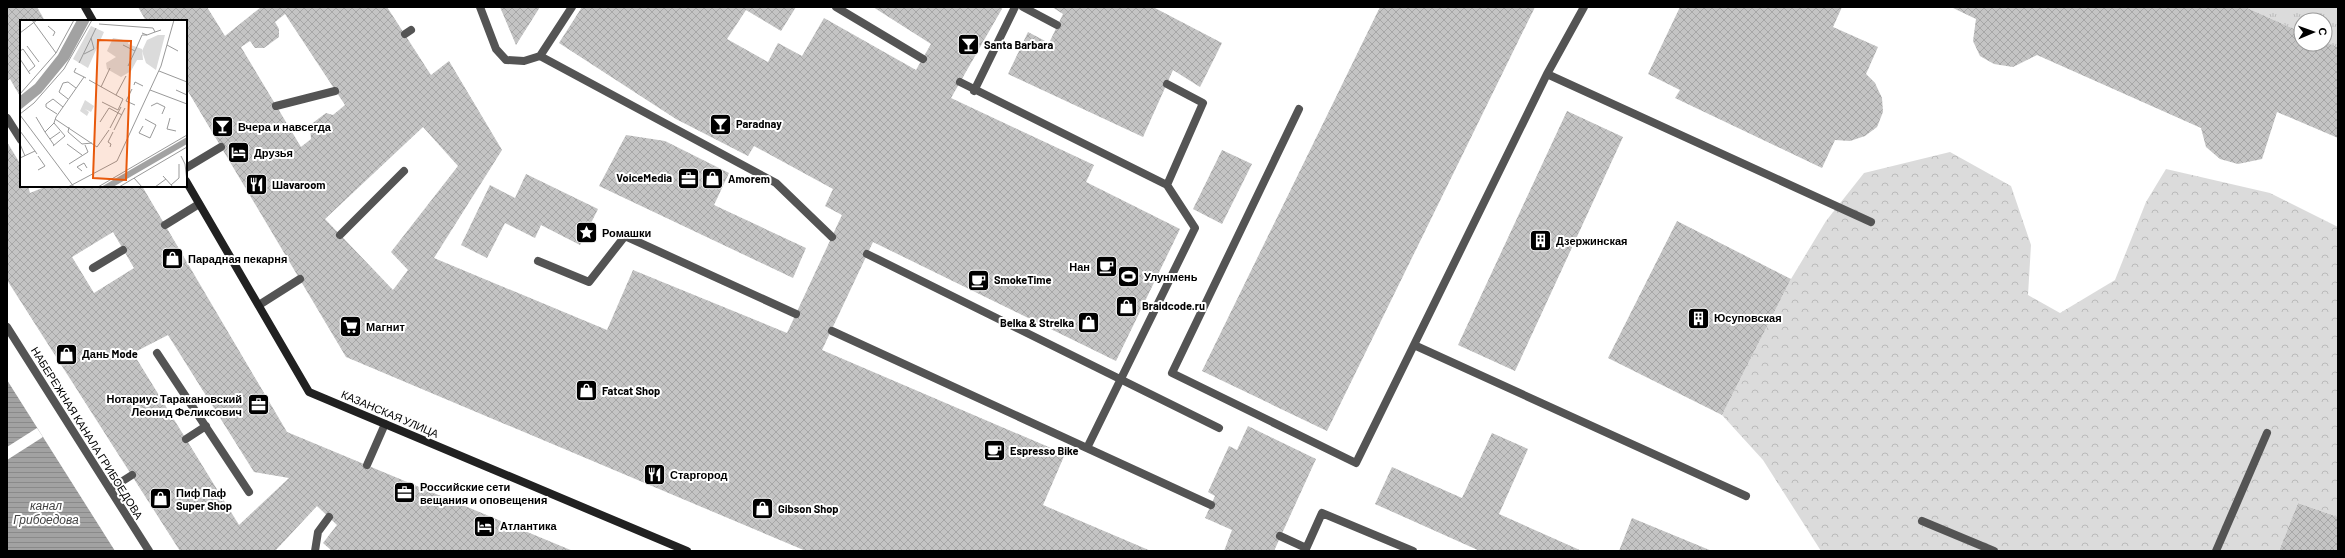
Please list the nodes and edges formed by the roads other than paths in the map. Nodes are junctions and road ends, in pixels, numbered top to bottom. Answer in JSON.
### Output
{"nodes":[{"id":1,"x":84,"y":7,"type":"edge"},
{"id":2,"x":480,"y":7,"type":"edge"},
{"id":3,"x":572,"y":7,"type":"edge"},
{"id":4,"x":836,"y":7,"type":"edge"},
{"id":5,"x":1015,"y":7,"type":"edge"},
{"id":6,"x":1023,"y":7,"type":"edge"},
{"id":7,"x":1584,"y":7,"type":"edge"},
{"id":8,"x":92,"y":20,"type":"edge"},
{"id":9,"x":1057,"y":25,"type":"dead end"},
{"id":10,"x":540,"y":56,"type":"junction"},
{"id":11,"x":923,"y":59,"type":"dead end"},
{"id":12,"x":1547,"y":74,"type":"junction"},
{"id":13,"x":960,"y":82,"type":"dead end"},
{"id":14,"x":1167,"y":84,"type":"dead end"},
{"id":15,"x":335,"y":90,"type":"dead end"},
{"id":16,"x":974,"y":91,"type":"junction"},
{"id":17,"x":276,"y":106,"type":"dead end"},
{"id":18,"x":1299,"y":109,"type":"dead end"},
{"id":19,"x":7,"y":118,"type":"edge"},
{"id":20,"x":20,"y":138,"type":"edge"},
{"id":21,"x":221,"y":147,"type":"dead end"},
{"id":22,"x":187,"y":167,"type":"edge"},
{"id":23,"x":404,"y":171,"type":"dead end"},
{"id":24,"x":187,"y":183,"type":"edge"},
{"id":25,"x":1167,"y":184,"type":"junction"},
{"id":26,"x":199,"y":204,"type":"junction"},
{"id":27,"x":1871,"y":222,"type":"dead end"},
{"id":28,"x":165,"y":225,"type":"dead end"},
{"id":29,"x":340,"y":235,"type":"dead end"},
{"id":30,"x":832,"y":237,"type":"dead end"},
{"id":31,"x":124,"y":250,"type":"dead end"},
{"id":32,"x":867,"y":254,"type":"dead end"},
{"id":33,"x":538,"y":261,"type":"dead end"},
{"id":34,"x":93,"y":268,"type":"dead end"},
{"id":35,"x":300,"y":279,"type":"dead end"},
{"id":36,"x":259,"y":305,"type":"junction"},
{"id":37,"x":796,"y":314,"type":"dead end"},
{"id":38,"x":7,"y":327,"type":"edge"},
{"id":39,"x":832,"y":331,"type":"dead end"},
{"id":40,"x":1414,"y":345,"type":"junction"},
{"id":41,"x":157,"y":353,"type":"dead end"},
{"id":42,"x":1121,"y":380,"type":"junction"},
{"id":43,"x":385,"y":424,"type":"junction"},
{"id":44,"x":206,"y":426,"type":"junction"},
{"id":45,"x":1219,"y":428,"type":"dead end"},
{"id":46,"x":2267,"y":433,"type":"dead end"},
{"id":47,"x":186,"y":439,"type":"dead end"},
{"id":48,"x":1087,"y":448,"type":"junction"},
{"id":49,"x":367,"y":465,"type":"dead end"},
{"id":50,"x":132,"y":475,"type":"dead end"},
{"id":51,"x":110,"y":489,"type":"junction"},
{"id":52,"x":249,"y":492,"type":"dead end"},
{"id":53,"x":1746,"y":496,"type":"dead end"},
{"id":54,"x":1211,"y":505,"type":"dead end"},
{"id":55,"x":329,"y":517,"type":"dead end"},
{"id":56,"x":1922,"y":521,"type":"dead end"},
{"id":57,"x":1280,"y":536,"type":"dead end"},
{"id":58,"x":1306,"y":549,"type":"edge"},
{"id":59,"x":149,"y":551,"type":"edge"},
{"id":60,"x":315,"y":551,"type":"edge"},
{"id":61,"x":687,"y":551,"type":"edge"},
{"id":62,"x":1413,"y":551,"type":"edge"},
{"id":63,"x":1994,"y":551,"type":"edge"},
{"id":64,"x":2216,"y":551,"type":"edge"}],
"edges":[{"from":1,"to":8,"type":"street"},
{"from":2,"to":10,"type":"street"},
{"from":3,"to":10,"type":"street"},
{"from":4,"to":11,"type":"street"},
{"from":5,"to":16,"type":"street"},
{"from":6,"to":9,"type":"street"},
{"from":7,"to":12,"type":"street"},
{"from":10,"to":30,"type":"street"},
{"from":12,"to":27,"type":"street"},
{"from":12,"to":40,"type":"street"},
{"from":13,"to":16,"type":"street"},
{"from":14,"to":25,"type":"street"},
{"from":15,"to":17,"type":"street"},
{"from":16,"to":25,"type":"street"},
{"from":18,"to":40,"type":"street"},
{"from":19,"to":20,"type":"street"},
{"from":21,"to":22,"type":"street"},
{"from":23,"to":29,"type":"street"},
{"from":24,"to":26,"type":"street","name":"КАЗАНСКАЯ УЛИЦА"},
{"from":25,"to":42,"type":"street"},
{"from":26,"to":28,"type":"street"},
{"from":26,"to":36,"type":"street","name":"КАЗАНСКАЯ УЛИЦА"},
{"from":31,"to":34,"type":"street"},
{"from":32,"to":42,"type":"street"},
{"from":33,"to":37,"type":"street"},
{"from":35,"to":36,"type":"street"},
{"from":36,"to":43,"type":"street","name":"КАЗАНСКАЯ УЛИЦА"},
{"from":38,"to":51,"type":"street","name":"НАБЕРЕЖНАЯ КАНАЛА ГРИБОЕДОВА"},
{"from":39,"to":48,"type":"street"},
{"from":40,"to":53,"type":"street"},
{"from":41,"to":44,"type":"street"},
{"from":42,"to":45,"type":"street"},
{"from":42,"to":48,"type":"street"},
{"from":43,"to":49,"type":"street"},
{"from":43,"to":61,"type":"street","name":"КАЗАНСКАЯ УЛИЦА"},
{"from":44,"to":47,"type":"street"},
{"from":44,"to":52,"type":"street"},
{"from":46,"to":64,"type":"street"},
{"from":48,"to":54,"type":"street"},
{"from":50,"to":51,"type":"street"},
{"from":51,"to":59,"type":"street","name":"НАБЕРЕЖНАЯ КАНАЛА ГРИБОЕДОВА"},
{"from":55,"to":60,"type":"street"},
{"from":56,"to":63,"type":"street"},
{"from":57,"to":58,"type":"street"},
{"from":58,"to":62,"type":"street"}]}
